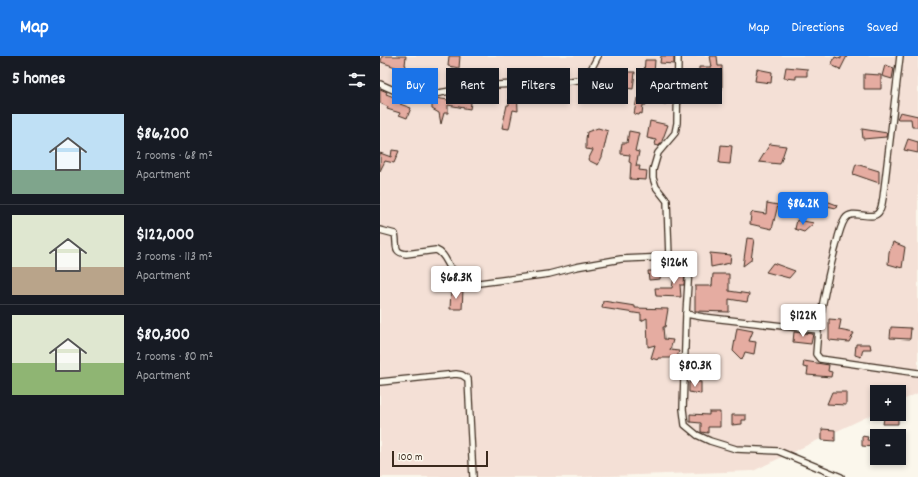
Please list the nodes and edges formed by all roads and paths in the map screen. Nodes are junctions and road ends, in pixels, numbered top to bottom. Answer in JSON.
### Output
{"nodes":[{"id":1,"x":598,"y":56,"type":"edge"},
{"id":2,"x":678,"y":56,"type":"edge"},
{"id":3,"x":900,"y":56,"type":"edge"},
{"id":4,"x":380,"y":84,"type":"edge"},
{"id":5,"x":380,"y":230,"type":"edge"},
{"id":6,"x":669,"y":257,"type":"junction"},
{"id":7,"x":686,"y":314,"type":"junction"},
{"id":8,"x":818,"y":330,"type":"junction"},
{"id":9,"x":918,"y":373,"type":"edge"},
{"id":10,"x":380,"y":382,"type":"edge"},
{"id":11,"x":473,"y":477,"type":"edge"},
{"id":12,"x":842,"y":477,"type":"edge"}],
"edges":[{"from":1,"to":4,"type":"street"},
{"from":2,"to":6,"type":"street"},
{"from":3,"to":8,"type":"street"},
{"from":5,"to":6,"type":"street"},
{"from":6,"to":7,"type":"street"},
{"from":7,"to":8,"type":"street"},
{"from":7,"to":12,"type":"street"},
{"from":8,"to":9,"type":"street"},
{"from":10,"to":11,"type":"street"}]}
